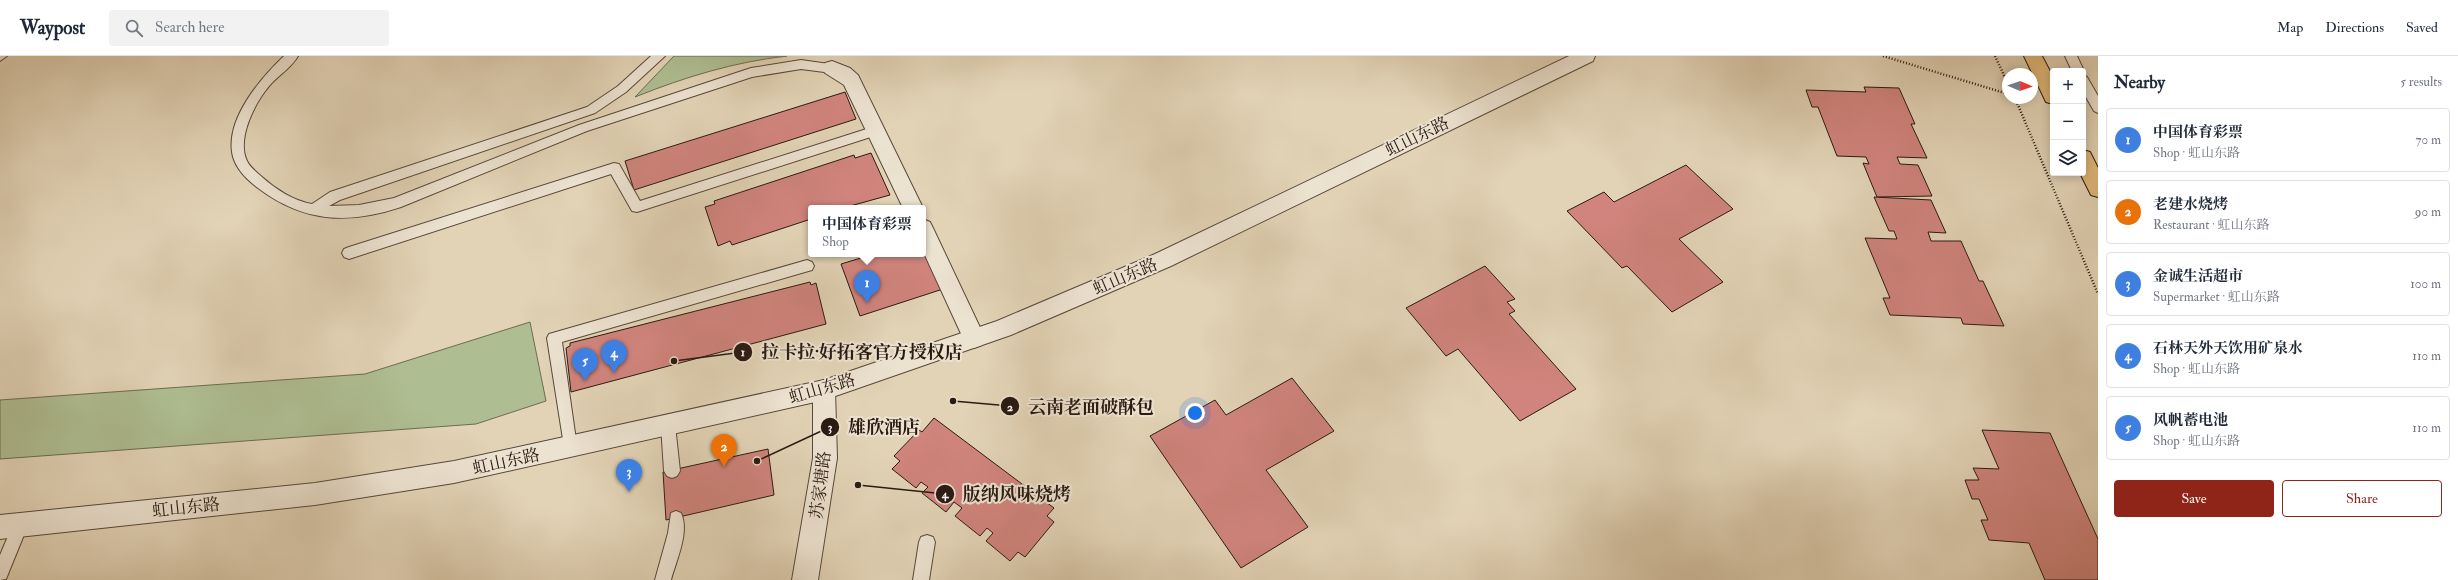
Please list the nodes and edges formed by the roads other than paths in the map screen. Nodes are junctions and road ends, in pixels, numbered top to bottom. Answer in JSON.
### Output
{"nodes":[{"id":1,"x":292,"y":56,"type":"edge"},
{"id":2,"x":659,"y":56,"type":"edge"},
{"id":3,"x":1586,"y":56,"type":"edge"},
{"id":4,"x":2033,"y":56,"type":"edge"},
{"id":5,"x":2071,"y":56,"type":"edge"},
{"id":6,"x":650,"y":61,"type":"edge"},
{"id":7,"x":832,"y":68,"type":"joint"},
{"id":8,"x":2077,"y":68,"type":"edge"},
{"id":9,"x":2086,"y":86,"type":"edge"},
{"id":10,"x":2050,"y":91,"type":"edge"},
{"id":11,"x":2098,"y":108,"type":"edge"},
{"id":12,"x":876,"y":132,"type":"junction"},
{"id":13,"x":2086,"y":164,"type":"edge"},
{"id":14,"x":2098,"y":189,"type":"edge"},
{"id":15,"x":912,"y":205,"type":"edge"},
{"id":16,"x":312,"y":212,"type":"junction"},
{"id":17,"x":926,"y":234,"type":"edge"},
{"id":18,"x":349,"y":253,"type":"dead end"},
{"id":19,"x":807,"y":266,"type":"dead end"},
{"id":20,"x":974,"y":338,"type":"junction"},
{"id":21,"x":824,"y":390,"type":"junction"},
{"id":22,"x":668,"y":425,"type":"junction"},
{"id":23,"x":570,"y":447,"type":"junction"},
{"id":24,"x":672,"y":471,"type":"dead end"},
{"id":25,"x":676,"y":518,"type":"dead end"},
{"id":26,"x":10,"y":526,"type":"edge"},
{"id":27,"x":927,"y":542,"type":"dead end"},
{"id":28,"x":0,"y":574,"type":"edge"},
{"id":29,"x":663,"y":580,"type":"edge"},
{"id":30,"x":805,"y":580,"type":"edge"},
{"id":31,"x":922,"y":580,"type":"edge"}],
"edges":[{"from":1,"to":16,"type":"lane"},
{"from":2,"to":6,"type":"lane"},
{"from":3,"to":20,"type":"street","name":"虹山东路"},
{"from":4,"to":10,"type":"main road"},
{"from":5,"to":8,"type":"lane"},
{"from":6,"to":16,"type":"lane"},
{"from":7,"to":12,"type":"street"},
{"from":7,"to":16,"type":"lane"},
{"from":9,"to":11,"type":"lane"},
{"from":12,"to":15,"type":"street"},
{"from":12,"to":18,"type":"lane"},
{"from":13,"to":14,"type":"main road"},
{"from":17,"to":20,"type":"street"},
{"from":19,"to":23,"type":"lane"},
{"from":20,"to":21,"type":"street","name":"虹山东路"},
{"from":21,"to":22,"type":"street","name":"虹山东路"},
{"from":21,"to":30,"type":"street","name":"苏家塘路"},
{"from":22,"to":23,"type":"street","name":"虹山东路"},
{"from":22,"to":24,"type":"lane"},
{"from":23,"to":26,"type":"street","name":"虹山东路"},
{"from":25,"to":29,"type":"lane"},
{"from":26,"to":28,"type":"lane"},
{"from":27,"to":31,"type":"lane"}]}
